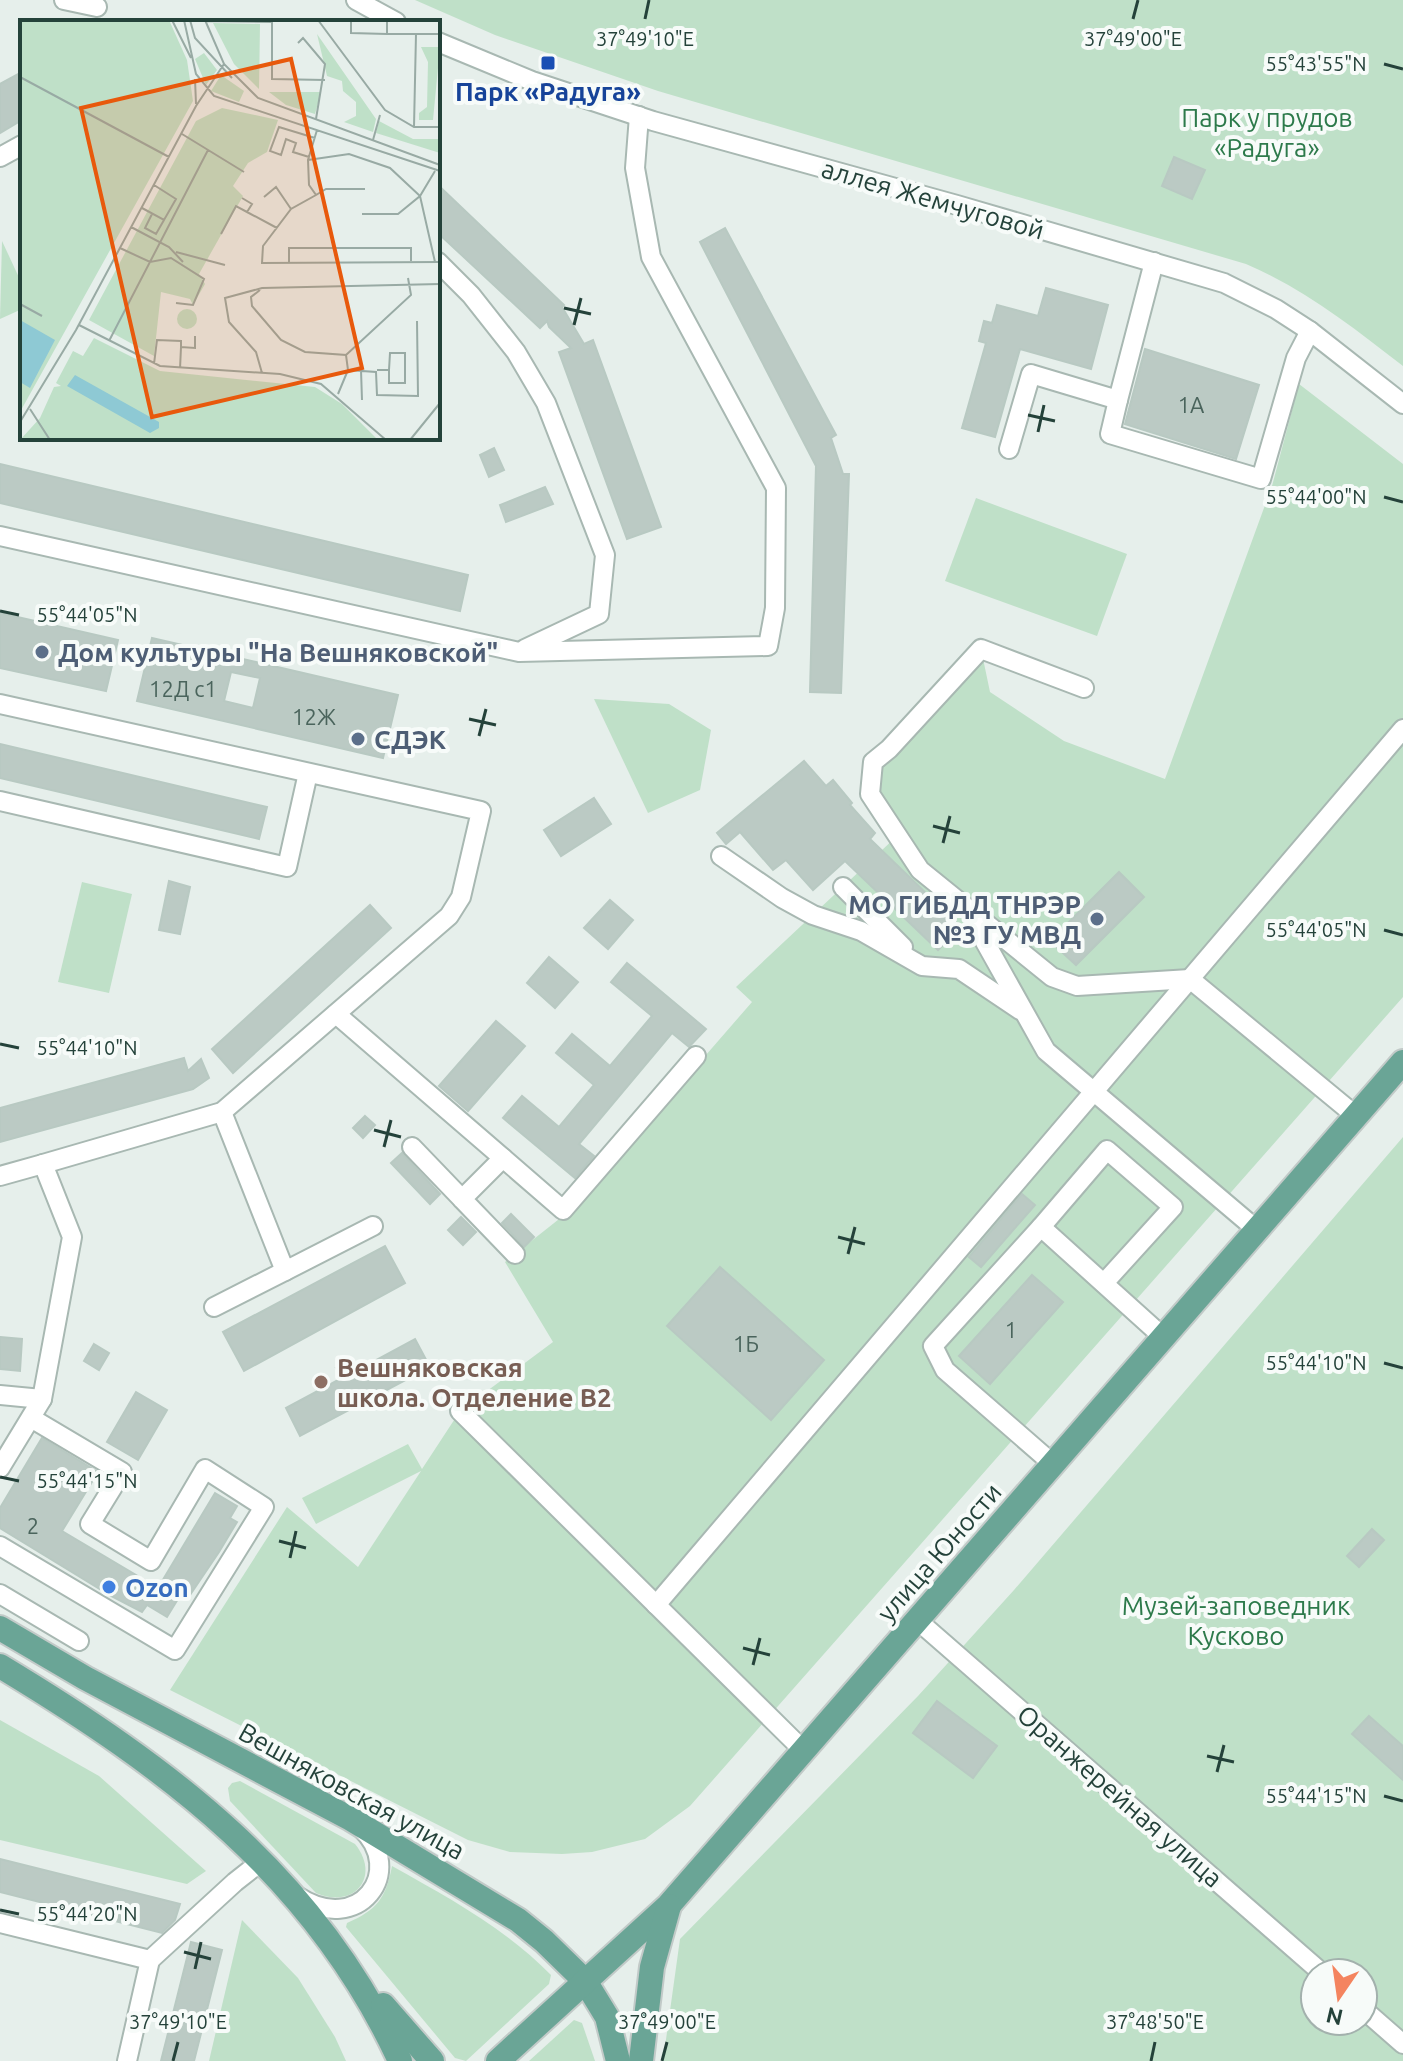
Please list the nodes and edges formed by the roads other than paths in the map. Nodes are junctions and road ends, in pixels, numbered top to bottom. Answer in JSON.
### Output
{"nodes":[{"id":1,"x":64,"y":0,"type":"edge"},
{"id":2,"x":356,"y":0,"type":"edge"},
{"id":3,"x":98,"y":10,"type":"edge"},
{"id":4,"x":392,"y":20,"type":"edge"},
{"id":5,"x":440,"y":43,"type":"edge"},
{"id":6,"x":639,"y":116,"type":"junction"},
{"id":7,"x":20,"y":146,"type":"edge"},
{"id":8,"x":0,"y":157,"type":"edge"},
{"id":9,"x":1154,"y":262,"type":"junction"},
{"id":10,"x":440,"y":264,"type":"edge"},
{"id":11,"x":1310,"y":331,"type":"junction"},
{"id":12,"x":1118,"y":400,"type":"junction"},
{"id":13,"x":1403,"y":404,"type":"edge"},
{"id":14,"x":1009,"y":449,"type":"dead end"},
{"id":15,"x":0,"y":536,"type":"edge"},
{"id":16,"x":519,"y":652,"type":"junction"},
{"id":17,"x":1084,"y":688,"type":"dead end"},
{"id":18,"x":0,"y":704,"type":"edge"},
{"id":19,"x":1403,"y":729,"type":"edge"},
{"id":20,"x":308,"y":773,"type":"junction"},
{"id":21,"x":0,"y":801,"type":"edge"},
{"id":22,"x":721,"y":856,"type":"dead end"},
{"id":23,"x":843,"y":887,"type":"dead end"},
{"id":24,"x":975,"y":917,"type":"junction"},
{"id":25,"x":922,"y":966,"type":"junction"},
{"id":26,"x":1190,"y":979,"type":"junction"},
{"id":27,"x":336,"y":1014,"type":"junction"},
{"id":28,"x":1026,"y":1014,"type":"junction"},
{"id":29,"x":696,"y":1056,"type":"dead end"},
{"id":30,"x":1403,"y":1062,"type":"edge"},
{"id":31,"x":1093,"y":1091,"type":"junction"},
{"id":32,"x":222,"y":1112,"type":"junction"},
{"id":33,"x":1356,"y":1116,"type":"junction"},
{"id":34,"x":412,"y":1147,"type":"dead end"},
{"id":35,"x":503,"y":1158,"type":"junction"},
{"id":36,"x":43,"y":1164,"type":"junction"},
{"id":37,"x":0,"y":1176,"type":"edge"},
{"id":38,"x":462,"y":1199,"type":"junction"},
{"id":39,"x":373,"y":1226,"type":"dead end"},
{"id":40,"x":1041,"y":1227,"type":"junction"},
{"id":41,"x":1257,"y":1230,"type":"junction"},
{"id":42,"x":515,"y":1254,"type":"dead end"},
{"id":43,"x":285,"y":1271,"type":"junction"},
{"id":44,"x":1104,"y":1283,"type":"junction"},
{"id":45,"x":214,"y":1307,"type":"dead end"},
{"id":46,"x":1163,"y":1337,"type":"junction"},
{"id":47,"x":0,"y":1395,"type":"edge"},
{"id":48,"x":42,"y":1399,"type":"junction"},
{"id":49,"x":460,"y":1411,"type":"dead end"},
{"id":50,"x":31,"y":1418,"type":"junction"},
{"id":51,"x":1053,"y":1464,"type":"junction"},
{"id":52,"x":0,"y":1468,"type":"edge"},
{"id":53,"x":0,"y":1546,"type":"edge"},
{"id":54,"x":0,"y":1594,"type":"edge"},
{"id":55,"x":656,"y":1605,"type":"junction"},
{"id":56,"x":917,"y":1620,"type":"junction"},
{"id":57,"x":0,"y":1628,"type":"edge"},
{"id":58,"x":79,"y":1641,"type":"dead end"},
{"id":59,"x":0,"y":1666,"type":"edge"},
{"id":60,"x":803,"y":1750,"type":"junction"},
{"id":61,"x":351,"y":1819,"type":"junction"},
{"id":62,"x":263,"y":1860,"type":"junction"},
{"id":63,"x":291,"y":1892,"type":"junction"},
{"id":64,"x":669,"y":1905,"type":"junction"},
{"id":65,"x":0,"y":1923,"type":"edge"},
{"id":66,"x":1304,"y":1957,"type":"edge"},
{"id":67,"x":150,"y":1960,"type":"junction"},
{"id":68,"x":351,"y":1971,"type":"junction"},
{"id":69,"x":585,"y":1981,"type":"junction"},
{"id":70,"x":1379,"y":2023,"type":"edge"},
{"id":71,"x":1403,"y":2044,"type":"edge"},
{"id":72,"x":127,"y":2061,"type":"edge"},
{"id":73,"x":400,"y":2061,"type":"edge"},
{"id":74,"x":432,"y":2061,"type":"edge"},
{"id":75,"x":498,"y":2061,"type":"edge"},
{"id":76,"x":618,"y":2061,"type":"edge"},
{"id":77,"x":641,"y":2061,"type":"edge"}],
"edges":[{"from":1,"to":3,"type":"street"},
{"from":2,"to":4,"type":"street"},
{"from":5,"to":6,"type":"street","name":"аллея Жемчуговой"},
{"from":6,"to":9,"type":"street","name":"аллея Жемчуговой"},
{"from":6,"to":16,"type":"street"},
{"from":7,"to":8,"type":"street"},
{"from":9,"to":11,"type":"street","name":"аллея Жемчуговой"},
{"from":9,"to":12,"type":"street"},
{"from":10,"to":16,"type":"street"},
{"from":11,"to":12,"type":"street"},
{"from":11,"to":13,"type":"street","name":"аллея Жемчуговой"},
{"from":12,"to":14,"type":"street"},
{"from":15,"to":16,"type":"street"},
{"from":17,"to":24,"type":"street"},
{"from":18,"to":20,"type":"street"},
{"from":19,"to":26,"type":"street"},
{"from":20,"to":21,"type":"street"},
{"from":20,"to":27,"type":"street"},
{"from":22,"to":25,"type":"street"},
{"from":23,"to":25,"type":"street"},
{"from":24,"to":26,"type":"street"},
{"from":24,"to":28,"type":"street"},
{"from":25,"to":28,"type":"street"},
{"from":26,"to":31,"type":"street"},
{"from":26,"to":33,"type":"street"},
{"from":27,"to":32,"type":"street"},
{"from":27,"to":35,"type":"street"},
{"from":28,"to":31,"type":"street"},
{"from":29,"to":35,"type":"street"},
{"from":30,"to":33,"type":"main road","name":"улица Юности"},
{"from":31,"to":41,"type":"street"},
{"from":31,"to":55,"type":"street"},
{"from":32,"to":36,"type":"street"},
{"from":32,"to":43,"type":"street"},
{"from":33,"to":41,"type":"main road","name":"улица Юности"},
{"from":34,"to":38,"type":"street"},
{"from":35,"to":38,"type":"street"},
{"from":36,"to":37,"type":"street"},
{"from":36,"to":48,"type":"street"},
{"from":38,"to":42,"type":"street"},
{"from":39,"to":43,"type":"street"},
{"from":40,"to":44,"type":"street"},
{"from":40,"to":44,"type":"street"},
{"from":40,"to":51,"type":"street"},
{"from":41,"to":46,"type":"main road","name":"улица Юности"},
{"from":43,"to":45,"type":"street"},
{"from":44,"to":46,"type":"street"},
{"from":46,"to":51,"type":"main road","name":"улица Юности"},
{"from":47,"to":48,"type":"street"},
{"from":48,"to":50,"type":"street"},
{"from":49,"to":55,"type":"street"},
{"from":50,"to":52,"type":"street"},
{"from":50,"to":53,"type":"street"},
{"from":51,"to":56,"type":"main road","name":"улица Юности"},
{"from":54,"to":58,"type":"street"},
{"from":55,"to":60,"type":"street"},
{"from":56,"to":60,"type":"main road","name":"улица Юности"},
{"from":56,"to":66,"type":"street","name":"Оранжерейная улица"},
{"from":57,"to":61,"type":"main road","name":"Вешняковская улица"},
{"from":59,"to":62,"type":"main road"},
{"from":60,"to":64,"type":"main road","name":"улица Юности"},
{"from":61,"to":63,"type":"street"},
{"from":61,"to":69,"type":"main road","name":"Вешняковская улица"},
{"from":62,"to":63,"type":"main road"},
{"from":62,"to":67,"type":"street"},
{"from":63,"to":68,"type":"main road"},
{"from":64,"to":69,"type":"main road","name":"улица Юности"},
{"from":64,"to":77,"type":"main road"},
{"from":65,"to":67,"type":"street"},
{"from":67,"to":72,"type":"street"},
{"from":68,"to":73,"type":"main road"},
{"from":68,"to":74,"type":"main road"},
{"from":69,"to":75,"type":"main road","name":"улица Юности"},
{"from":69,"to":76,"type":"main road","name":"Вешняковская улица"},
{"from":70,"to":71,"type":"street"}]}
